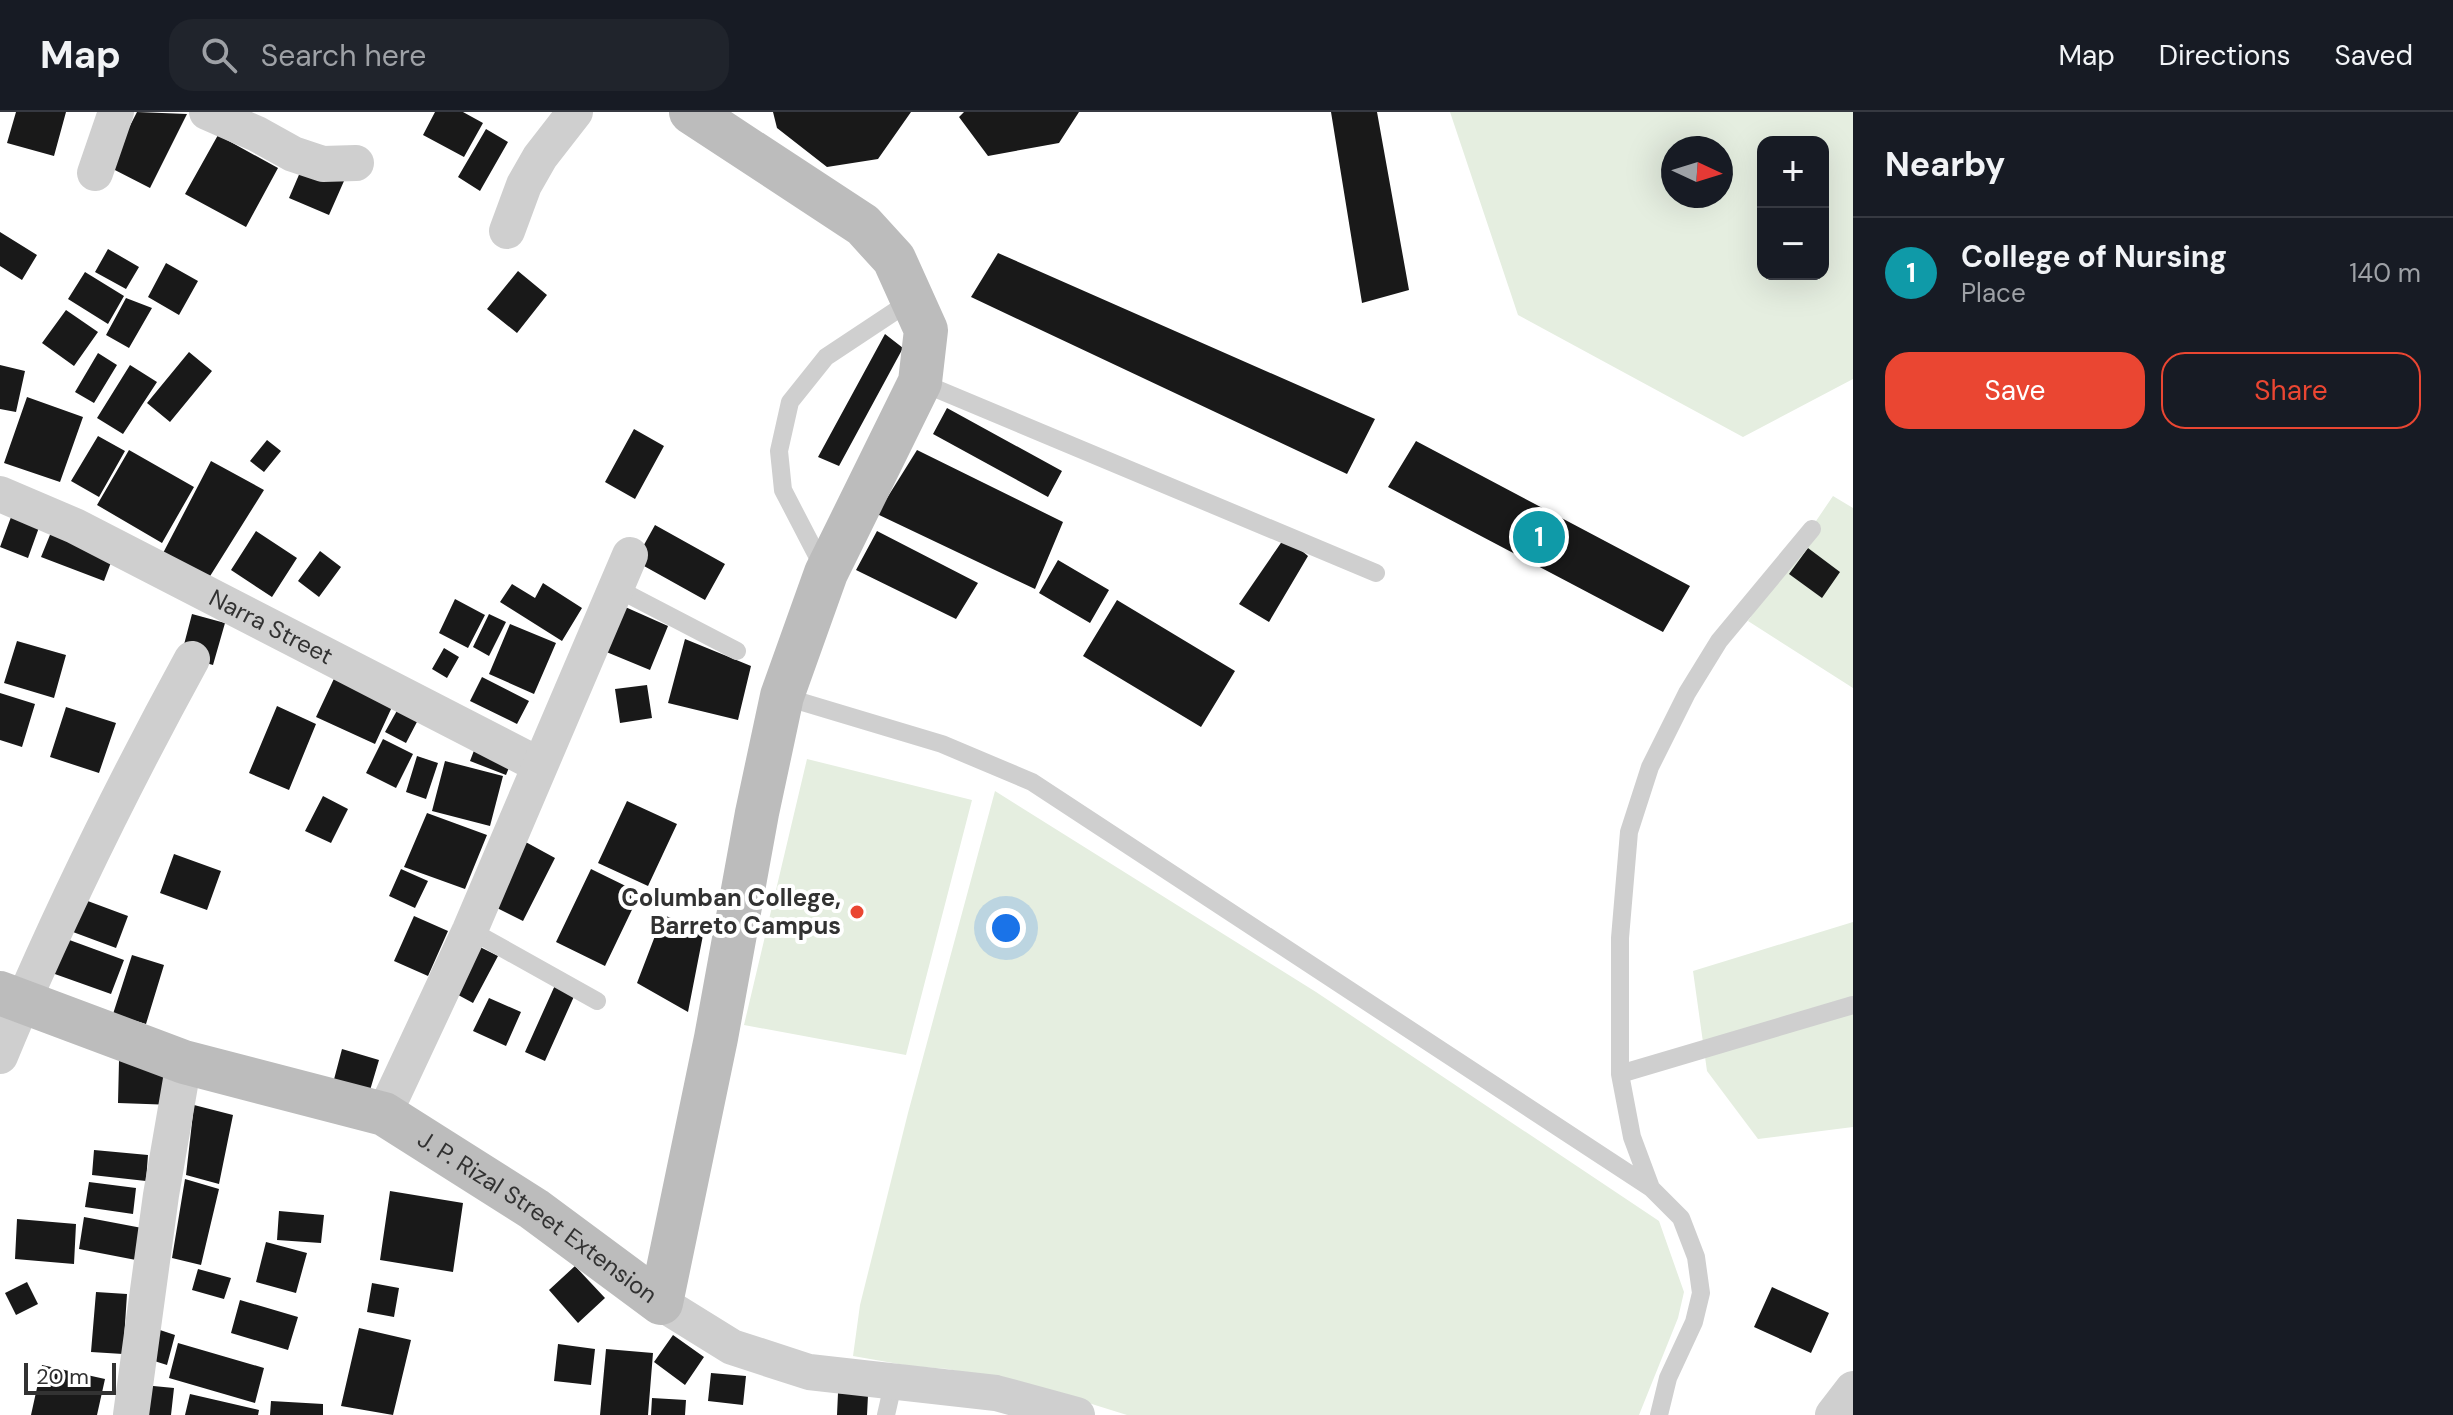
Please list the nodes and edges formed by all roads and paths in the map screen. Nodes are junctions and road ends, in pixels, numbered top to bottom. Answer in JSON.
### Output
{"nodes":[{"id":1,"x":116,"y":112,"type":"edge"},
{"id":2,"x":207,"y":112,"type":"edge"},
{"id":3,"x":575,"y":112,"type":"edge"},
{"id":4,"x":691,"y":112,"type":"edge"},
{"id":5,"x":356,"y":163,"type":"dead end"},
{"id":6,"x":95,"y":173,"type":"dead end"},
{"id":7,"x":507,"y":231,"type":"dead end"},
{"id":8,"x":914,"y":298,"type":"junction"},
{"id":9,"x":920,"y":382,"type":"junction"},
{"id":10,"x":0,"y":494,"type":"edge"},
{"id":11,"x":1812,"y":529,"type":"dead end"},
{"id":12,"x":630,"y":555,"type":"dead end"},
{"id":13,"x":826,"y":573,"type":"junction"},
{"id":14,"x":1376,"y":573,"type":"dead end"},
{"id":15,"x":616,"y":588,"type":"junction"},
{"id":16,"x":737,"y":651,"type":"dead end"},
{"id":17,"x":192,"y":659,"type":"dead end"},
{"id":18,"x":782,"y":696,"type":"junction"},
{"id":19,"x":539,"y":765,"type":"junction"},
{"id":20,"x":470,"y":930,"type":"junction"},
{"id":21,"x":11,"y":997,"type":"edge"},
{"id":22,"x":597,"y":1001,"type":"dead end"},
{"id":23,"x":1853,"y":1005,"type":"edge"},
{"id":24,"x":0,"y":1056,"type":"edge"},
{"id":25,"x":184,"y":1062,"type":"junction"},
{"id":26,"x":1620,"y":1074,"type":"junction"},
{"id":27,"x":384,"y":1114,"type":"junction"},
{"id":28,"x":1651,"y":1188,"type":"junction"},
{"id":29,"x":661,"y":1303,"type":"junction"},
{"id":30,"x":894,"y":1380,"type":"junction"},
{"id":31,"x":1853,"y":1389,"type":"edge"},
{"id":32,"x":131,"y":1415,"type":"edge"},
{"id":33,"x":886,"y":1415,"type":"edge"},
{"id":34,"x":1077,"y":1415,"type":"edge"},
{"id":35,"x":1659,"y":1415,"type":"edge"},
{"id":36,"x":1833,"y":1415,"type":"edge"}],
"edges":[{"from":1,"to":6,"type":"street"},
{"from":2,"to":5,"type":"street"},
{"from":3,"to":7,"type":"street"},
{"from":4,"to":8,"type":"street"},
{"from":8,"to":9,"type":"street"},
{"from":8,"to":13,"type":"lane"},
{"from":9,"to":13,"type":"street"},
{"from":9,"to":14,"type":"lane"},
{"from":10,"to":19,"type":"street","name":"Narra Street"},
{"from":11,"to":26,"type":"lane"},
{"from":12,"to":15,"type":"street"},
{"from":13,"to":18,"type":"street"},
{"from":15,"to":16,"type":"lane"},
{"from":15,"to":19,"type":"street"},
{"from":17,"to":21,"type":"street"},
{"from":18,"to":28,"type":"lane"},
{"from":18,"to":29,"type":"street"},
{"from":19,"to":20,"type":"street"},
{"from":20,"to":22,"type":"lane"},
{"from":20,"to":27,"type":"street"},
{"from":21,"to":24,"type":"street"},
{"from":21,"to":25,"type":"street","name":"J. P. Rizal Street Extension"},
{"from":23,"to":26,"type":"lane"},
{"from":25,"to":27,"type":"street","name":"J. P. Rizal Street Extension"},
{"from":25,"to":32,"type":"street"},
{"from":26,"to":28,"type":"lane"},
{"from":27,"to":29,"type":"street","name":"J. P. Rizal Street Extension"},
{"from":28,"to":35,"type":"lane"},
{"from":29,"to":30,"type":"street","name":"J. P. Rizal Street Extension"},
{"from":30,"to":33,"type":"lane"},
{"from":30,"to":34,"type":"street","name":"J. P. Rizal Street Extension"},
{"from":31,"to":36,"type":"street"}]}
